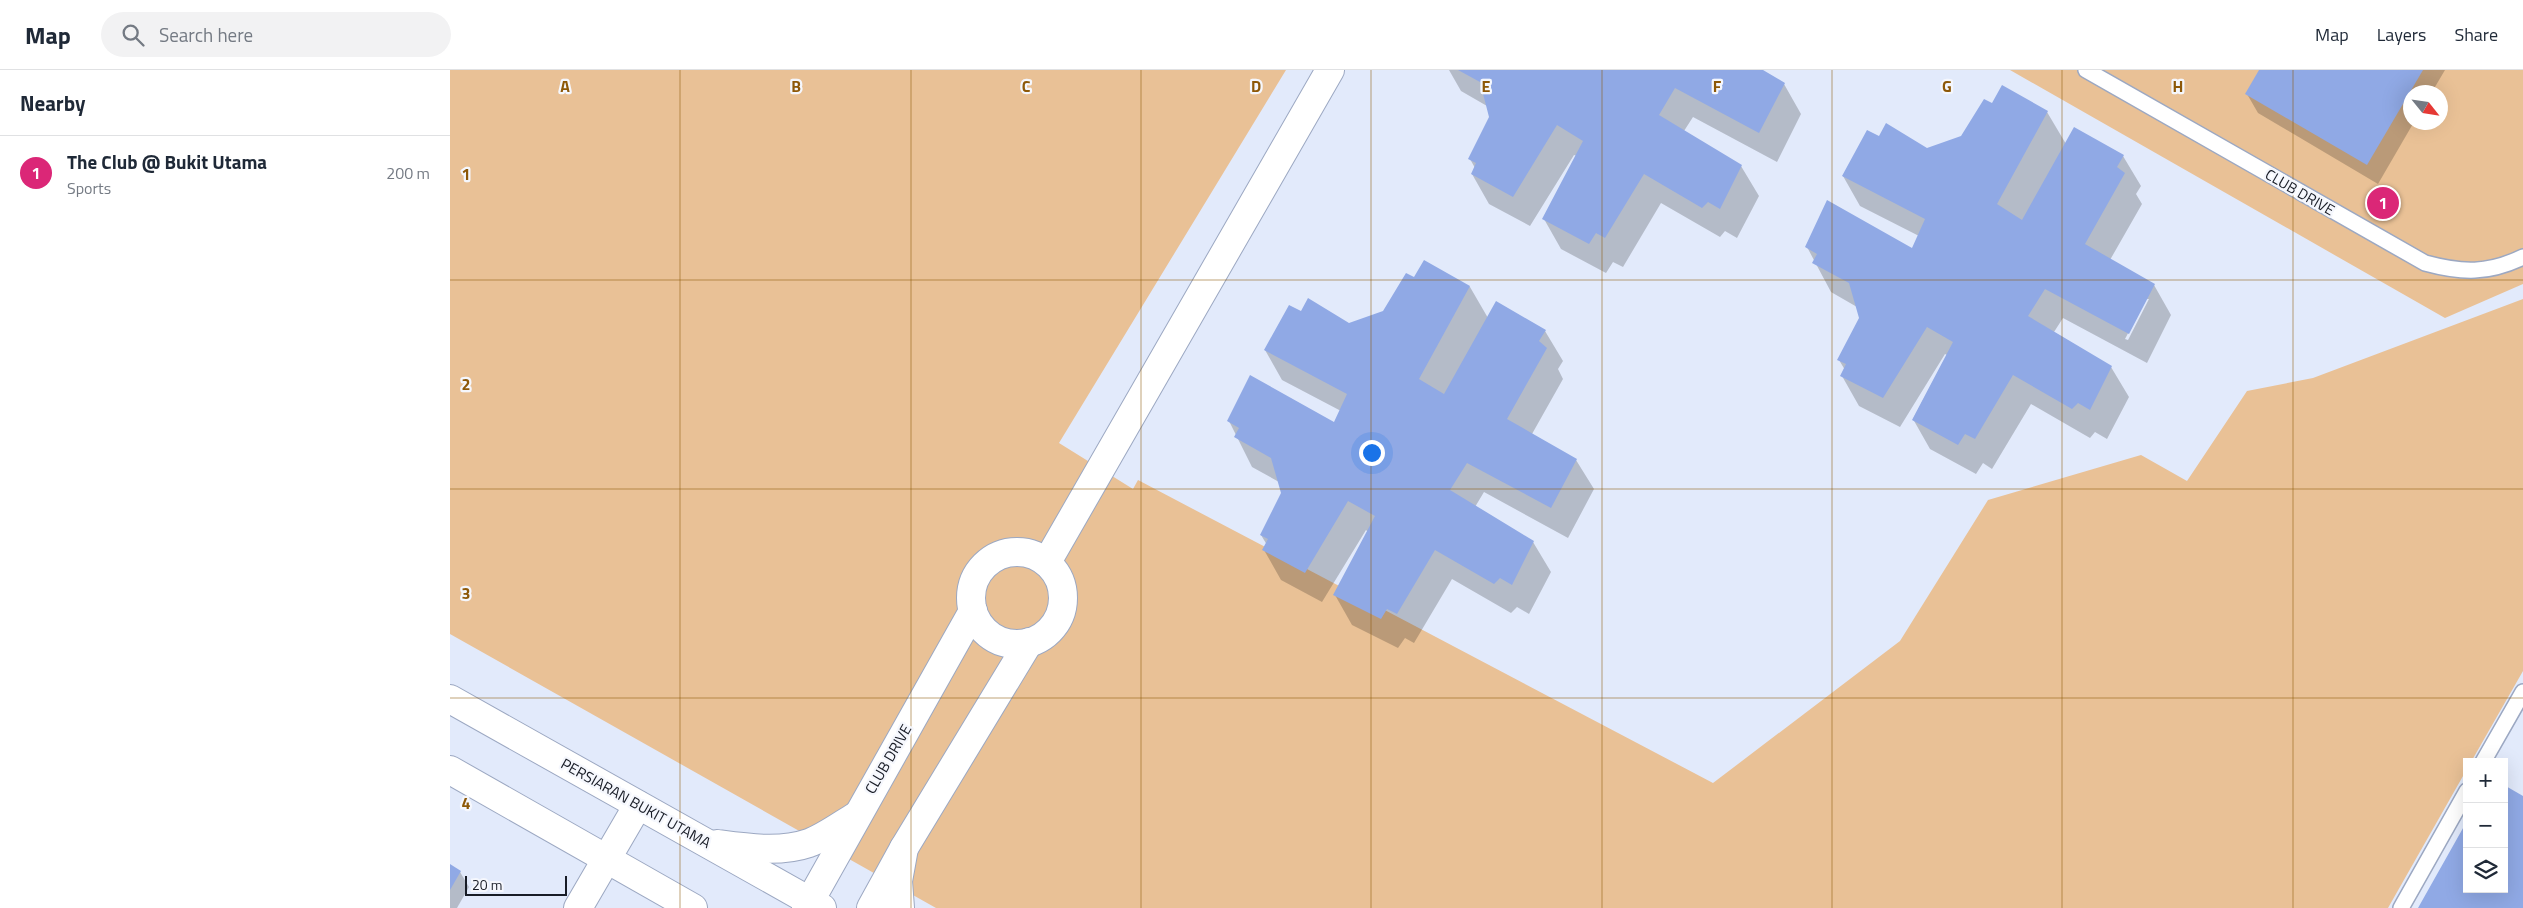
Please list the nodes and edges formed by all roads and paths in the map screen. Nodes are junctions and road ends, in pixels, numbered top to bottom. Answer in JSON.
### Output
{"nodes":[{"id":1,"x":1330,"y":70,"type":"edge"},
{"id":2,"x":2086,"y":70,"type":"edge"},
{"id":3,"x":2523,"y":257,"type":"edge"},
{"id":4,"x":1047,"y":562,"type":"junction"},
{"id":5,"x":973,"y":611,"type":"junction"},
{"id":6,"x":1029,"y":642,"type":"junction"},
{"id":7,"x":2523,"y":692,"type":"edge"},
{"id":8,"x":450,"y":698,"type":"edge"},
{"id":9,"x":2485,"y":758,"type":"edge"},
{"id":10,"x":450,"y":770,"type":"edge"},
{"id":11,"x":2463,"y":798,"type":"edge"},
{"id":12,"x":638,"y":805,"type":"junction"},
{"id":13,"x":856,"y":816,"type":"junction"},
{"id":14,"x":705,"y":843,"type":"junction"},
{"id":15,"x":904,"y":848,"type":"junction"},
{"id":16,"x":607,"y":859,"type":"junction"},
{"id":17,"x":812,"y":906,"type":"edge"},
{"id":18,"x":578,"y":908,"type":"edge"},
{"id":19,"x":693,"y":908,"type":"edge"},
{"id":20,"x":871,"y":908,"type":"edge"},
{"id":21,"x":900,"y":908,"type":"edge"},
{"id":22,"x":2401,"y":908,"type":"edge"}],
"edges":[{"from":1,"to":4,"type":"street"},
{"from":2,"to":3,"type":"lane","name":"CLUB DRIVE"},
{"from":4,"to":5,"type":"street"},
{"from":4,"to":6,"type":"street"},
{"from":5,"to":6,"type":"street"},
{"from":5,"to":13,"type":"street","name":"CLUB DRIVE"},
{"from":6,"to":15,"type":"street"},
{"from":7,"to":9,"type":"lane"},
{"from":8,"to":12,"type":"street","name":"PERSIARAN BUKIT UTAMA"},
{"from":10,"to":16,"type":"street"},
{"from":11,"to":22,"type":"lane"},
{"from":12,"to":14,"type":"street","name":"PERSIARAN BUKIT UTAMA"},
{"from":12,"to":16,"type":"street"},
{"from":13,"to":14,"type":"street"},
{"from":13,"to":17,"type":"street","name":"CLUB DRIVE"},
{"from":14,"to":17,"type":"street","name":"PERSIARAN BUKIT UTAMA"},
{"from":15,"to":20,"type":"street"},
{"from":15,"to":21,"type":"street"},
{"from":16,"to":18,"type":"street"},
{"from":16,"to":19,"type":"street"}]}
